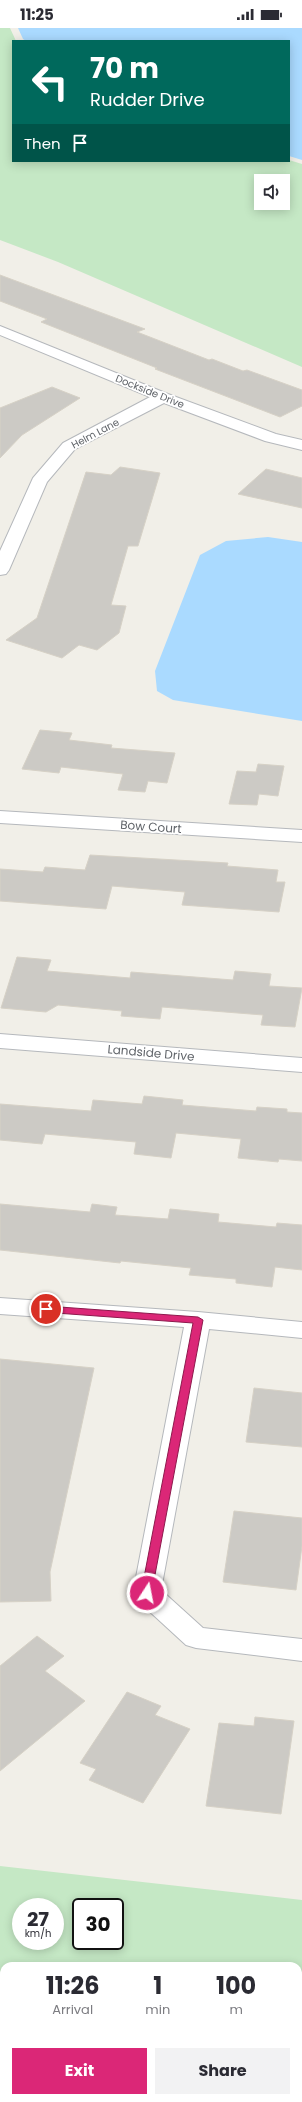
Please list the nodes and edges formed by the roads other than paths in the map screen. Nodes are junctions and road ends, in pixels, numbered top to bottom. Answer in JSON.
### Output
{"nodes":[{"id":1,"x":0,"y":330,"type":"edge"},
{"id":2,"x":163,"y":397,"type":"junction"},
{"id":3,"x":302,"y":445,"type":"edge"},
{"id":4,"x":0,"y":570,"type":"edge"},
{"id":5,"x":0,"y":817,"type":"edge"},
{"id":6,"x":302,"y":836,"type":"edge"},
{"id":7,"x":0,"y":1041,"type":"edge"},
{"id":8,"x":302,"y":1065,"type":"edge"},
{"id":9,"x":0,"y":1306,"type":"edge"},
{"id":10,"x":198,"y":1320,"type":"junction"},
{"id":11,"x":302,"y":1330,"type":"edge"},
{"id":12,"x":302,"y":1650,"type":"edge"}],
"edges":[{"from":1,"to":2,"type":"street","name":"Dockside Drive"},
{"from":2,"to":3,"type":"street","name":"Dockside Drive"},
{"from":2,"to":4,"type":"street","name":"Helm Lane"},
{"from":5,"to":6,"type":"street","name":"Bow Court"},
{"from":7,"to":8,"type":"street","name":"Landside Drive"},
{"from":9,"to":10,"type":"street"},
{"from":10,"to":11,"type":"street"},
{"from":10,"to":12,"type":"street"}]}
